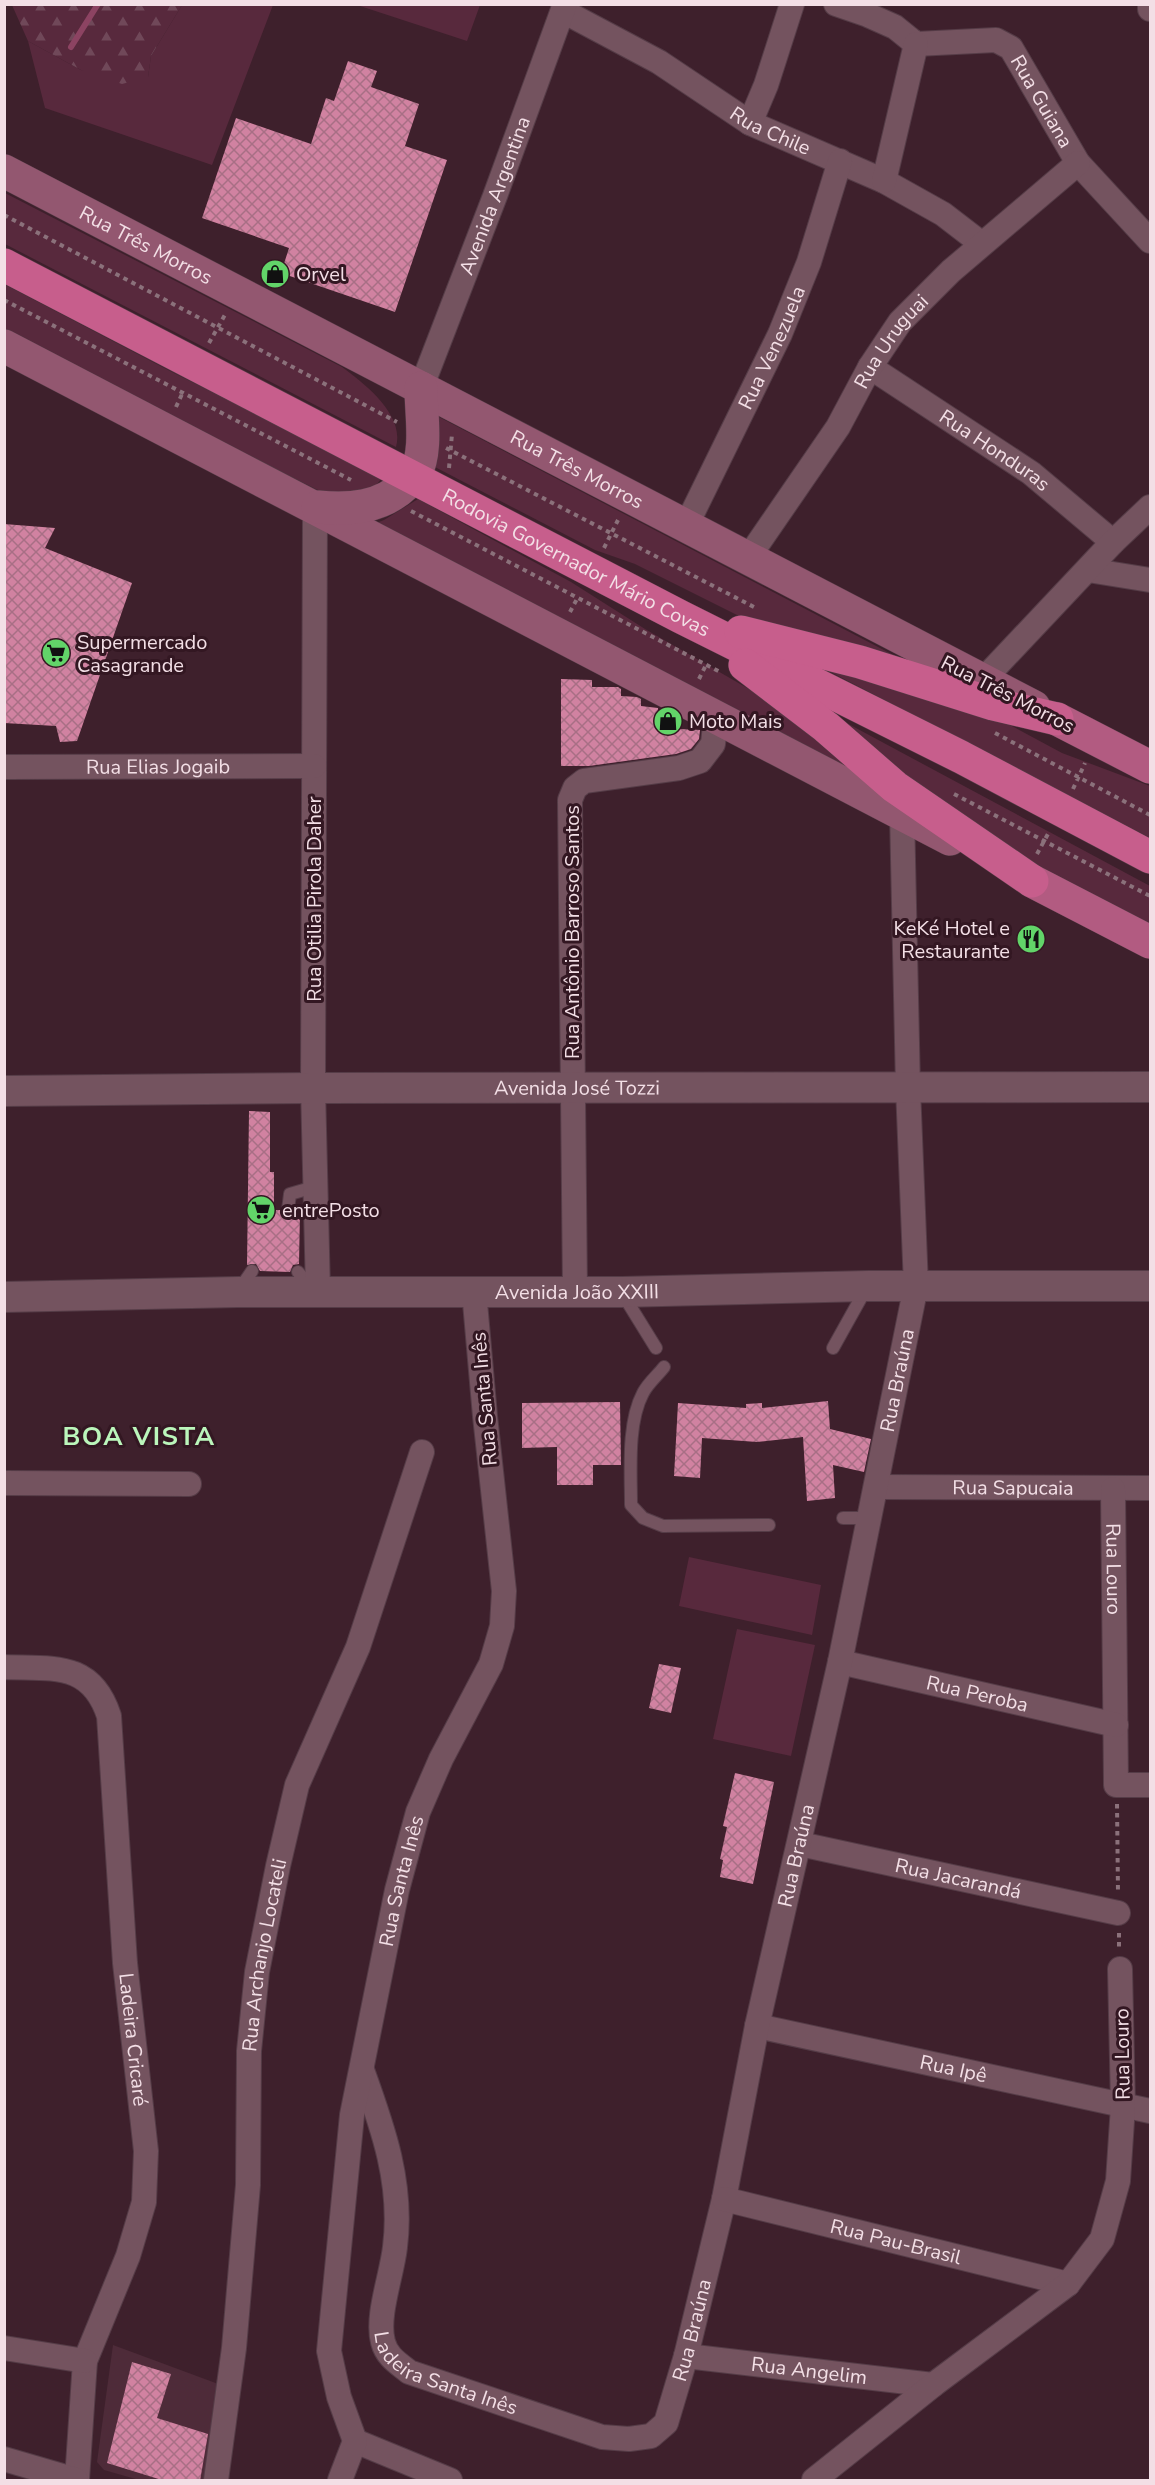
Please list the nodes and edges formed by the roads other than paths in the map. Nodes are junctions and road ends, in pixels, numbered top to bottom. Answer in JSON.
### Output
{"nodes":[{"id":1,"x":792,"y":4,"type":"edge"},
{"id":2,"x":836,"y":4,"type":"edge"},
{"id":3,"x":1149,"y":4,"type":"edge"},
{"id":4,"x":564,"y":8,"type":"edge"},
{"id":5,"x":1150,"y":9,"type":"edge"},
{"id":6,"x":916,"y":44,"type":"junction"},
{"id":7,"x":750,"y":123,"type":"junction"},
{"id":8,"x":840,"y":161,"type":"junction"},
{"id":9,"x":1078,"y":163,"type":"junction"},
{"id":10,"x":4,"y":171,"type":"edge"},
{"id":11,"x":884,"y":182,"type":"junction"},
{"id":12,"x":1150,"y":241,"type":"edge"},
{"id":13,"x":982,"y":244,"type":"junction"},
{"id":14,"x":4,"y":265,"type":"edge"},
{"id":15,"x":4,"y":346,"type":"edge"},
{"id":16,"x":870,"y":367,"type":"junction"},
{"id":17,"x":421,"y":388,"type":"junction"},
{"id":18,"x":414,"y":476,"type":"junction"},
{"id":19,"x":315,"y":507,"type":"junction"},
{"id":20,"x":1150,"y":507,"type":"edge"},
{"id":21,"x":686,"y":526,"type":"junction"},
{"id":22,"x":1113,"y":542,"type":"junction"},
{"id":23,"x":748,"y":558,"type":"junction"},
{"id":24,"x":1088,"y":570,"type":"junction"},
{"id":25,"x":1150,"y":580,"type":"edge"},
{"id":26,"x":681,"y":617,"type":"junction"},
{"id":27,"x":982,"y":681,"type":"junction"},
{"id":28,"x":716,"y":715,"type":"junction"},
{"id":29,"x":1057,"y":719,"type":"junction"},
{"id":30,"x":1149,"y":758,"type":"edge"},
{"id":31,"x":314,"y":766,"type":"junction"},
{"id":32,"x":4,"y":767,"type":"edge"},
{"id":33,"x":902,"y":813,"type":"junction"},
{"id":34,"x":1150,"y":857,"type":"edge"},
{"id":35,"x":1032,"y":881,"type":"junction"},
{"id":36,"x":1150,"y":942,"type":"edge"},
{"id":37,"x":573,"y":1087,"type":"junction"},
{"id":38,"x":1150,"y":1087,"type":"edge"},
{"id":39,"x":314,"y":1088,"type":"junction"},
{"id":40,"x":908,"y":1088,"type":"junction"},
{"id":41,"x":4,"y":1091,"type":"edge"},
{"id":42,"x":314,"y":1187,"type":"junction"},
{"id":43,"x":288,"y":1210,"type":"dead end"},
{"id":44,"x":310,"y":1285,"type":"junction"},
{"id":45,"x":868,"y":1286,"type":"junction"},
{"id":46,"x":916,"y":1286,"type":"junction"},
{"id":47,"x":1150,"y":1286,"type":"edge"},
{"id":48,"x":474,"y":1291,"type":"junction"},
{"id":49,"x":575,"y":1292,"type":"junction"},
{"id":50,"x":622,"y":1292,"type":"junction"},
{"id":51,"x":4,"y":1297,"type":"edge"},
{"id":52,"x":656,"y":1348,"type":"dead end"},
{"id":53,"x":833,"y":1348,"type":"dead end"},
{"id":54,"x":664,"y":1367,"type":"dead end"},
{"id":55,"x":422,"y":1452,"type":"dead end"},
{"id":56,"x":4,"y":1483,"type":"edge"},
{"id":57,"x":189,"y":1484,"type":"dead end"},
{"id":58,"x":877,"y":1487,"type":"junction"},
{"id":59,"x":1150,"y":1488,"type":"edge"},
{"id":60,"x":1113,"y":1490,"type":"junction"},
{"id":61,"x":843,"y":1518,"type":"dead end"},
{"id":62,"x":870,"y":1518,"type":"junction"},
{"id":63,"x":769,"y":1525,"type":"dead end"},
{"id":64,"x":840,"y":1662,"type":"junction"},
{"id":65,"x":4,"y":1668,"type":"edge"},
{"id":66,"x":1116,"y":1725,"type":"junction"},
{"id":67,"x":1150,"y":1785,"type":"edge"},
{"id":68,"x":800,"y":1844,"type":"junction"},
{"id":69,"x":1118,"y":1913,"type":"road end"},
{"id":70,"x":1120,"y":1969,"type":"road end"},
{"id":71,"x":757,"y":2026,"type":"junction"},
{"id":72,"x":362,"y":2070,"type":"junction"},
{"id":73,"x":1123,"y":2106,"type":"junction"},
{"id":74,"x":1150,"y":2111,"type":"edge"},
{"id":75,"x":724,"y":2199,"type":"junction"},
{"id":76,"x":1068,"y":2284,"type":"junction"},
{"id":77,"x":4,"y":2348,"type":"edge"},
{"id":78,"x":686,"y":2356,"type":"junction"},
{"id":79,"x":85,"y":2361,"type":"junction"},
{"id":80,"x":933,"y":2385,"type":"junction"},
{"id":81,"x":666,"y":2423,"type":"joint"},
{"id":82,"x":355,"y":2441,"type":"junction"},
{"id":83,"x":4,"y":2459,"type":"edge"},
{"id":84,"x":76,"y":2481,"type":"edge"},
{"id":85,"x":216,"y":2481,"type":"edge"},
{"id":86,"x":340,"y":2481,"type":"edge"},
{"id":87,"x":450,"y":2481,"type":"edge"},
{"id":88,"x":814,"y":2481,"type":"edge"}],
"edges":[{"from":1,"to":7,"type":"street"},
{"from":2,"to":6,"type":"street"},
{"from":3,"to":5,"type":"street"},
{"from":4,"to":7,"type":"street","name":"Rua Chile"},
{"from":4,"to":17,"type":"street","name":"Avenida Argentina"},
{"from":6,"to":9,"type":"street","name":"Rua Guiana"},
{"from":6,"to":11,"type":"street"},
{"from":7,"to":8,"type":"street","name":"Rua Chile"},
{"from":8,"to":11,"type":"street","name":"Rua Chile"},
{"from":8,"to":21,"type":"street","name":"Rua Venezuela"},
{"from":9,"to":12,"type":"street","name":"Rua Guiana"},
{"from":9,"to":13,"type":"street","name":"Rua Uruguai"},
{"from":10,"to":17,"type":"main road","name":"Rua Três Morros"},
{"from":11,"to":13,"type":"street","name":"Rua Chile"},
{"from":13,"to":16,"type":"street","name":"Rua Uruguai"},
{"from":14,"to":18,"type":"highway","name":"Rodovia Governador Mário Covas"},
{"from":15,"to":19,"type":"main road"},
{"from":16,"to":22,"type":"street","name":"Rua Honduras"},
{"from":16,"to":23,"type":"street","name":"Rua Uruguai"},
{"from":17,"to":18,"type":"main road"},
{"from":17,"to":21,"type":"main road","name":"Rua Três Morros"},
{"from":18,"to":19,"type":"main road"},
{"from":18,"to":26,"type":"highway","name":"Rodovia Governador Mário Covas"},
{"from":19,"to":28,"type":"main road"},
{"from":19,"to":31,"type":"street","name":"Rua Otilia Pirola Daher"},
{"from":20,"to":22,"type":"street"},
{"from":21,"to":23,"type":"main road","name":"Rua Três Morros"},
{"from":22,"to":24,"type":"street"},
{"from":23,"to":27,"type":"main road","name":"Rua Três Morros"},
{"from":24,"to":25,"type":"street"},
{"from":24,"to":27,"type":"street"},
{"from":26,"to":29,"type":"highway"},
{"from":26,"to":34,"type":"highway","name":"Rodovia Governador Mário Covas"},
{"from":26,"to":35,"type":"highway"},
{"from":27,"to":29,"type":"main road","name":"Rua Três Morros"},
{"from":28,"to":33,"type":"main road"},
{"from":28,"to":37,"type":"street","name":"Rua Antônio Barroso Santos"},
{"from":29,"to":30,"type":"main road","name":"Rua Três Morros"},
{"from":31,"to":32,"type":"street","name":"Rua Elias Jogaib"},
{"from":31,"to":39,"type":"street","name":"Rua Otilia Pirola Daher"},
{"from":33,"to":35,"type":"main road"},
{"from":33,"to":40,"type":"street","name":"Rua Braúna"},
{"from":35,"to":36,"type":"main road"},
{"from":37,"to":39,"type":"street","name":"Avenida José Tozzi"},
{"from":37,"to":40,"type":"street","name":"Avenida José Tozzi"},
{"from":37,"to":49,"type":"street","name":"Rua Antônio Barroso Santos"},
{"from":38,"to":40,"type":"street","name":"Avenida José Tozzi"},
{"from":39,"to":41,"type":"street","name":"Avenida José Tozzi"},
{"from":39,"to":42,"type":"street","name":"Rua Otilia Pirola Daher"},
{"from":40,"to":46,"type":"street","name":"Rua Braúna"},
{"from":42,"to":43,"type":"lane"},
{"from":42,"to":44,"type":"street","name":"Rua Otilia Pirola Daher"},
{"from":44,"to":48,"type":"street","name":"Avenida João XXIII"},
{"from":44,"to":51,"type":"street","name":"Avenida João XXIII"},
{"from":45,"to":46,"type":"street","name":"Avenida João XXIII"},
{"from":45,"to":50,"type":"street","name":"Avenida João XXIII"},
{"from":45,"to":53,"type":"lane"},
{"from":46,"to":47,"type":"street","name":"Avenida João XXIII"},
{"from":46,"to":58,"type":"street","name":"Rua Braúna"},
{"from":48,"to":49,"type":"street","name":"Avenida João XXIII"},
{"from":48,"to":72,"type":"street","name":"Rua Santa Inês"},
{"from":49,"to":50,"type":"street","name":"Avenida João XXIII"},
{"from":50,"to":52,"type":"lane"},
{"from":54,"to":63,"type":"lane"},
{"from":55,"to":85,"type":"street","name":"Rua Archanjo Locateli"},
{"from":56,"to":57,"type":"street"},
{"from":58,"to":60,"type":"street","name":"Rua Sapucaia"},
{"from":58,"to":62,"type":"street","name":"Rua Braúna"},
{"from":59,"to":60,"type":"street","name":"Rua Sapucaia"},
{"from":60,"to":66,"type":"street","name":"Rua Louro"},
{"from":61,"to":62,"type":"lane"},
{"from":62,"to":64,"type":"street","name":"Rua Braúna"},
{"from":64,"to":66,"type":"street","name":"Rua Peroba"},
{"from":64,"to":68,"type":"street","name":"Rua Braúna"},
{"from":65,"to":79,"type":"street","name":"Ladeira Cricaré"},
{"from":66,"to":67,"type":"street","name":"Rua Louro"},
{"from":68,"to":69,"type":"street","name":"Rua Jacarandá"},
{"from":68,"to":71,"type":"street","name":"Rua Braúna"},
{"from":70,"to":73,"type":"street","name":"Rua Louro"},
{"from":71,"to":73,"type":"street","name":"Rua Ipê"},
{"from":71,"to":75,"type":"street","name":"Rua Braúna"},
{"from":72,"to":81,"type":"street","name":"Ladeira Santa Inês"},
{"from":72,"to":82,"type":"street","name":"Rua Santa Inês"},
{"from":73,"to":74,"type":"street","name":"Rua Ipê"},
{"from":73,"to":76,"type":"street","name":"Rua Louro"},
{"from":75,"to":76,"type":"street","name":"Rua Pau-Brasil"},
{"from":75,"to":78,"type":"street","name":"Rua Braúna"},
{"from":76,"to":80,"type":"street","name":"Rua Louro"},
{"from":77,"to":79,"type":"street"},
{"from":78,"to":80,"type":"street","name":"Rua Angelim"},
{"from":78,"to":81,"type":"street","name":"Rua Braúna"},
{"from":79,"to":84,"type":"street","name":"Ladeira Cricaré"},
{"from":80,"to":88,"type":"street","name":"Rua Louro"},
{"from":82,"to":86,"type":"street"},
{"from":82,"to":87,"type":"street"},
{"from":83,"to":84,"type":"street"}]}
